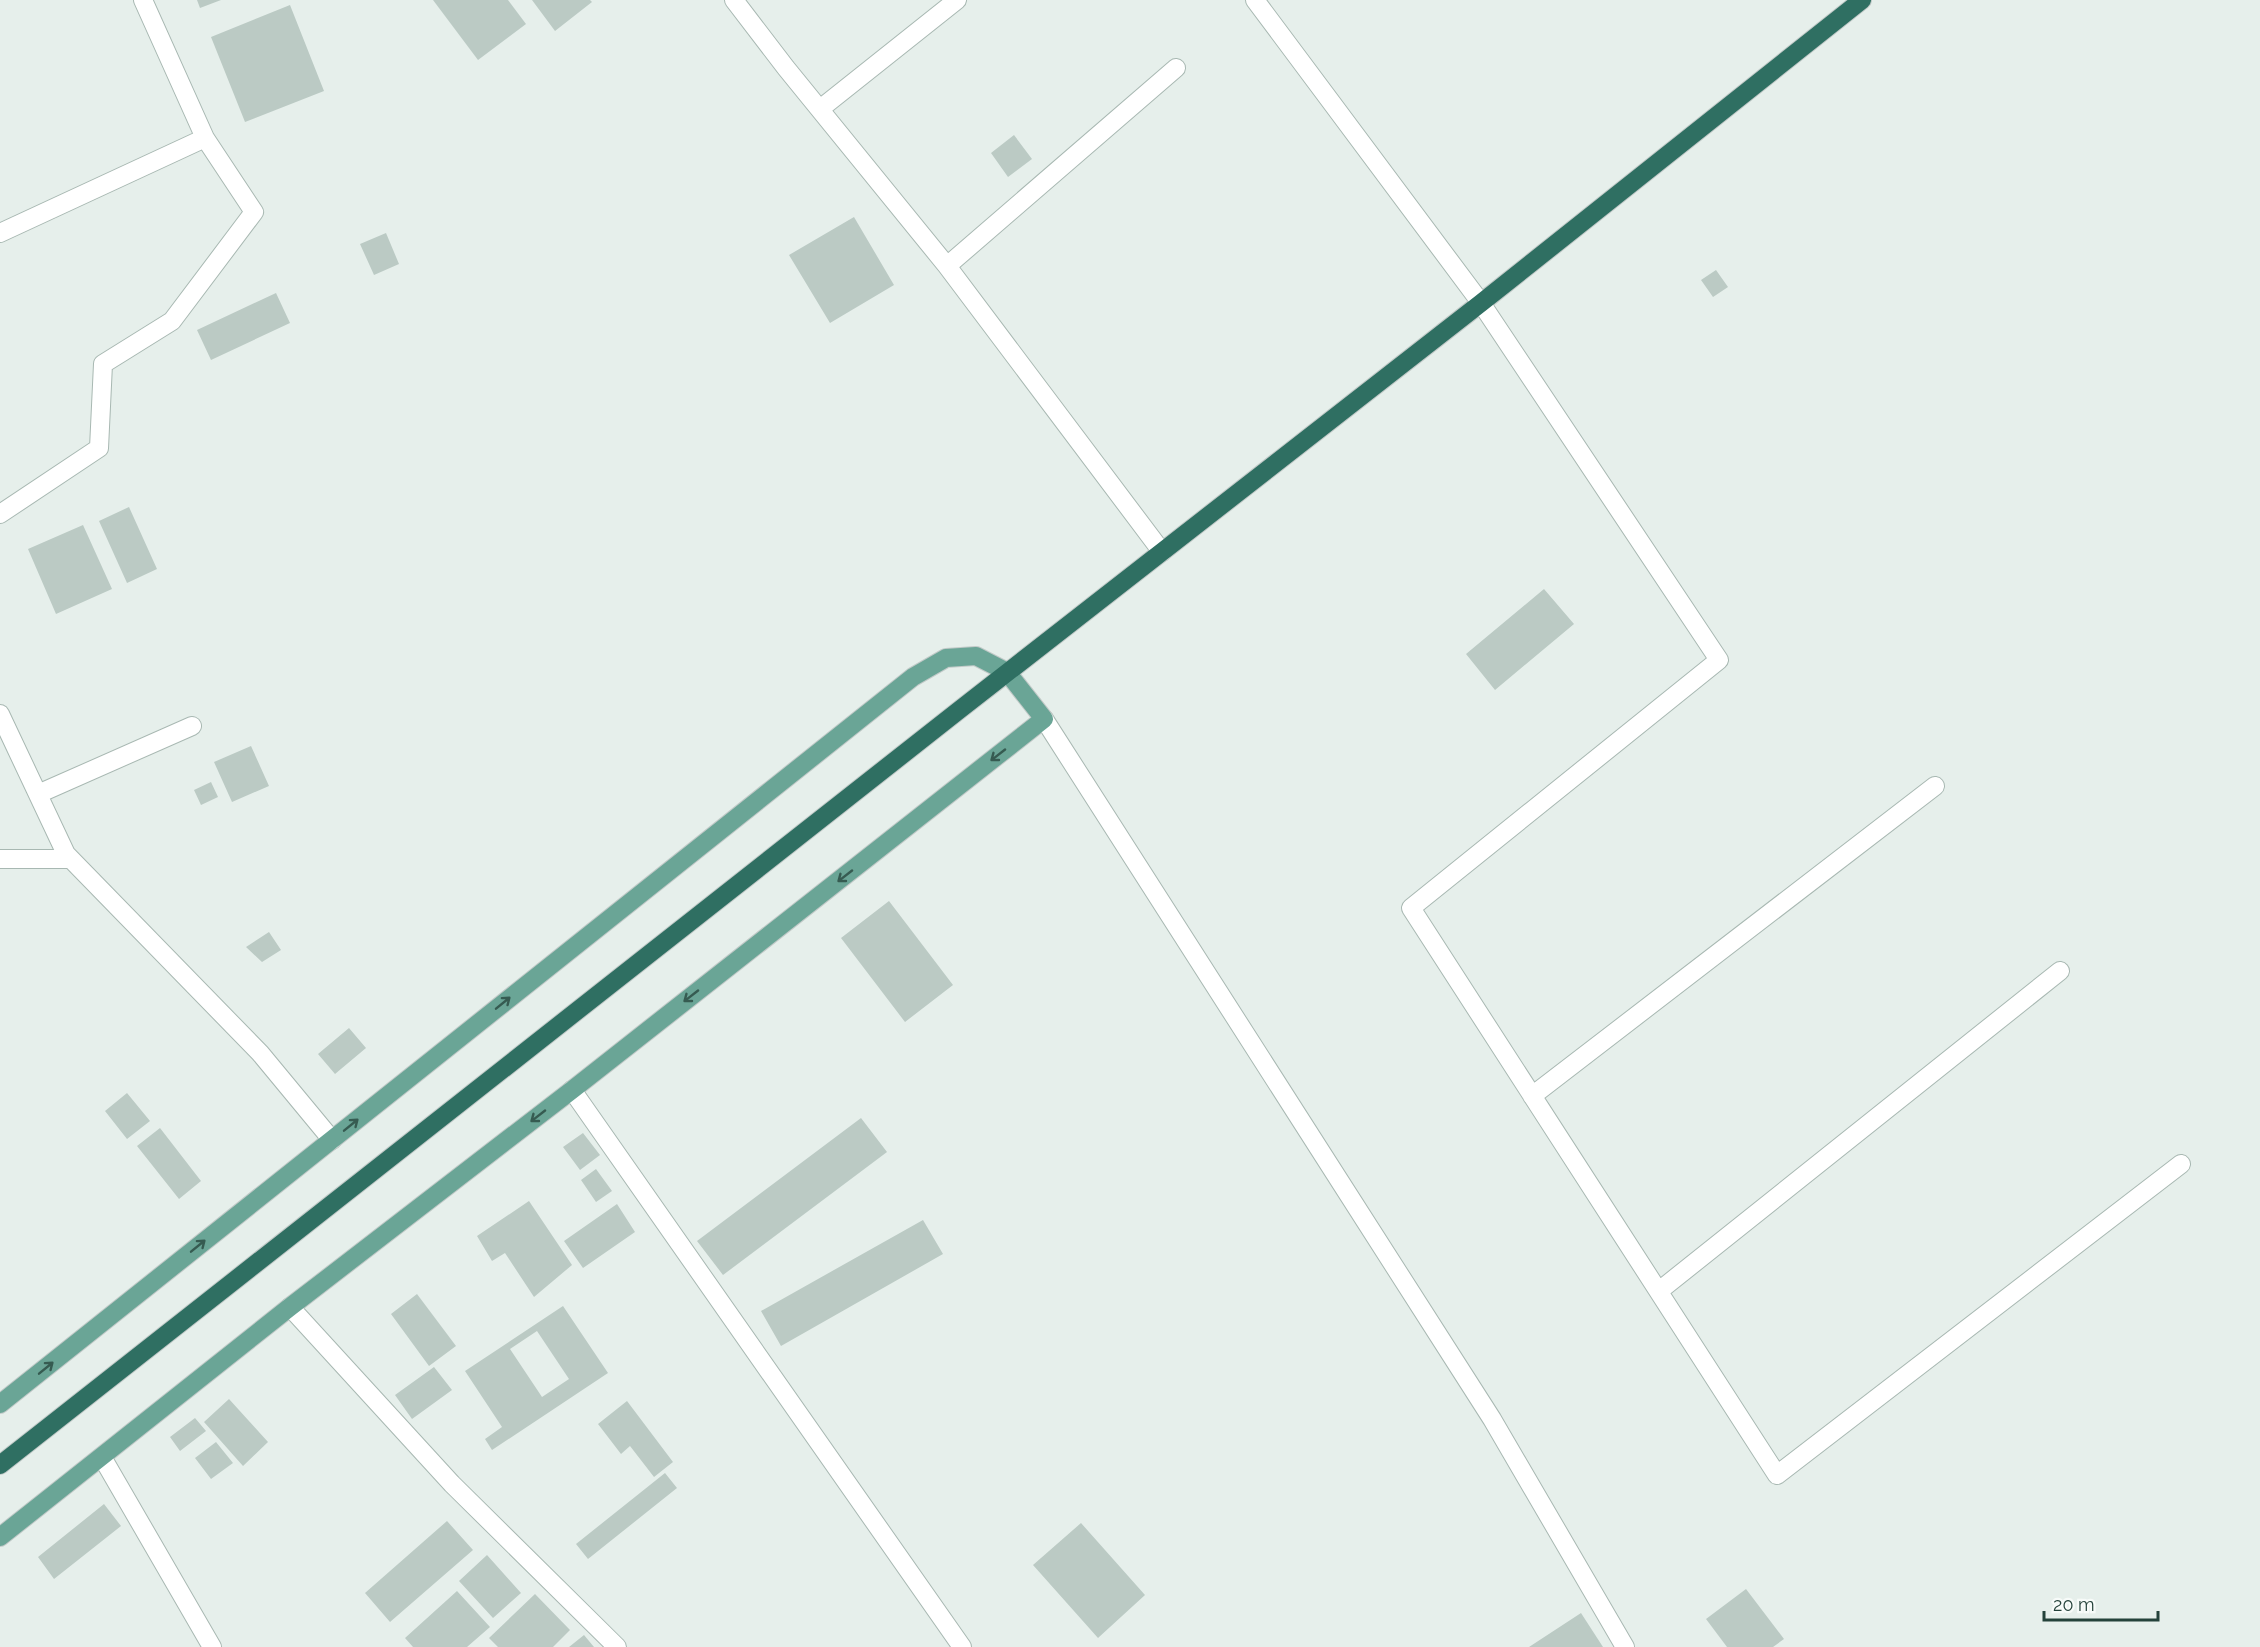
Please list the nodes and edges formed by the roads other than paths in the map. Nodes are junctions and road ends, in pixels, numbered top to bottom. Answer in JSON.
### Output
{"nodes":[{"id":1,"x":143,"y":0,"type":"edge"},
{"id":2,"x":734,"y":0,"type":"edge"},
{"id":3,"x":957,"y":0,"type":"edge"},
{"id":4,"x":1255,"y":0,"type":"edge"},
{"id":5,"x":1862,"y":0,"type":"edge"},
{"id":6,"x":1176,"y":68,"type":"dead end"},
{"id":7,"x":820,"y":109,"type":"junction"},
{"id":8,"x":205,"y":138,"type":"junction"},
{"id":9,"x":0,"y":233,"type":"edge"},
{"id":10,"x":946,"y":266,"type":"junction"},
{"id":11,"x":1481,"y":303,"type":"junction"},
{"id":12,"x":0,"y":514,"type":"edge"},
{"id":13,"x":1162,"y":552,"type":"junction"},
{"id":14,"x":1007,"y":672,"type":"junction"},
{"id":15,"x":0,"y":714,"type":"edge"},
{"id":16,"x":1044,"y":719,"type":"junction"},
{"id":17,"x":192,"y":726,"type":"dead end"},
{"id":18,"x":1935,"y":786,"type":"dead end"},
{"id":19,"x":38,"y":794,"type":"junction"},
{"id":20,"x":66,"y":854,"type":"junction"},
{"id":21,"x":0,"y":859,"type":"edge"},
{"id":22,"x":2060,"y":971,"type":"dead end"},
{"id":23,"x":572,"y":1090,"type":"junction"},
{"id":24,"x":1532,"y":1096,"type":"junction"},
{"id":25,"x":332,"y":1140,"type":"junction"},
{"id":26,"x":2181,"y":1164,"type":"dead end"},
{"id":27,"x":1659,"y":1291,"type":"junction"},
{"id":28,"x":290,"y":1307,"type":"junction"},
{"id":29,"x":0,"y":1404,"type":"edge"},
{"id":30,"x":102,"y":1457,"type":"junction"},
{"id":31,"x":0,"y":1465,"type":"edge"},
{"id":32,"x":0,"y":1537,"type":"edge"},
{"id":33,"x":212,"y":1647,"type":"edge"},
{"id":34,"x":616,"y":1647,"type":"edge"},
{"id":35,"x":962,"y":1647,"type":"edge"},
{"id":36,"x":1626,"y":1647,"type":"edge"}],
"edges":[{"from":1,"to":8,"type":"street"},
{"from":2,"to":7,"type":"street"},
{"from":3,"to":7,"type":"street"},
{"from":4,"to":11,"type":"street"},
{"from":5,"to":11,"type":"highway"},
{"from":6,"to":10,"type":"street"},
{"from":7,"to":10,"type":"street"},
{"from":8,"to":9,"type":"street"},
{"from":8,"to":12,"type":"street"},
{"from":10,"to":13,"type":"street"},
{"from":11,"to":13,"type":"highway"},
{"from":11,"to":24,"type":"street"},
{"from":13,"to":14,"type":"highway"},
{"from":14,"to":16,"type":"main road"},
{"from":25,"to":14,"type":"main road","one_way":true},
{"from":14,"to":31,"type":"highway"},
{"from":15,"to":19,"type":"street"},
{"from":16,"to":23,"type":"main road","one_way":true},
{"from":16,"to":36,"type":"street"},
{"from":17,"to":19,"type":"street"},
{"from":18,"to":24,"type":"street"},
{"from":19,"to":20,"type":"street"},
{"from":20,"to":21,"type":"street"},
{"from":20,"to":25,"type":"street"},
{"from":22,"to":27,"type":"street"},
{"from":23,"to":28,"type":"main road","one_way":true},
{"from":23,"to":35,"type":"street"},
{"from":24,"to":27,"type":"street"},
{"from":29,"to":25,"type":"main road","one_way":true},
{"from":26,"to":27,"type":"street"},
{"from":28,"to":30,"type":"main road"},
{"from":28,"to":34,"type":"street"},
{"from":30,"to":32,"type":"main road"},
{"from":30,"to":33,"type":"street"}]}
